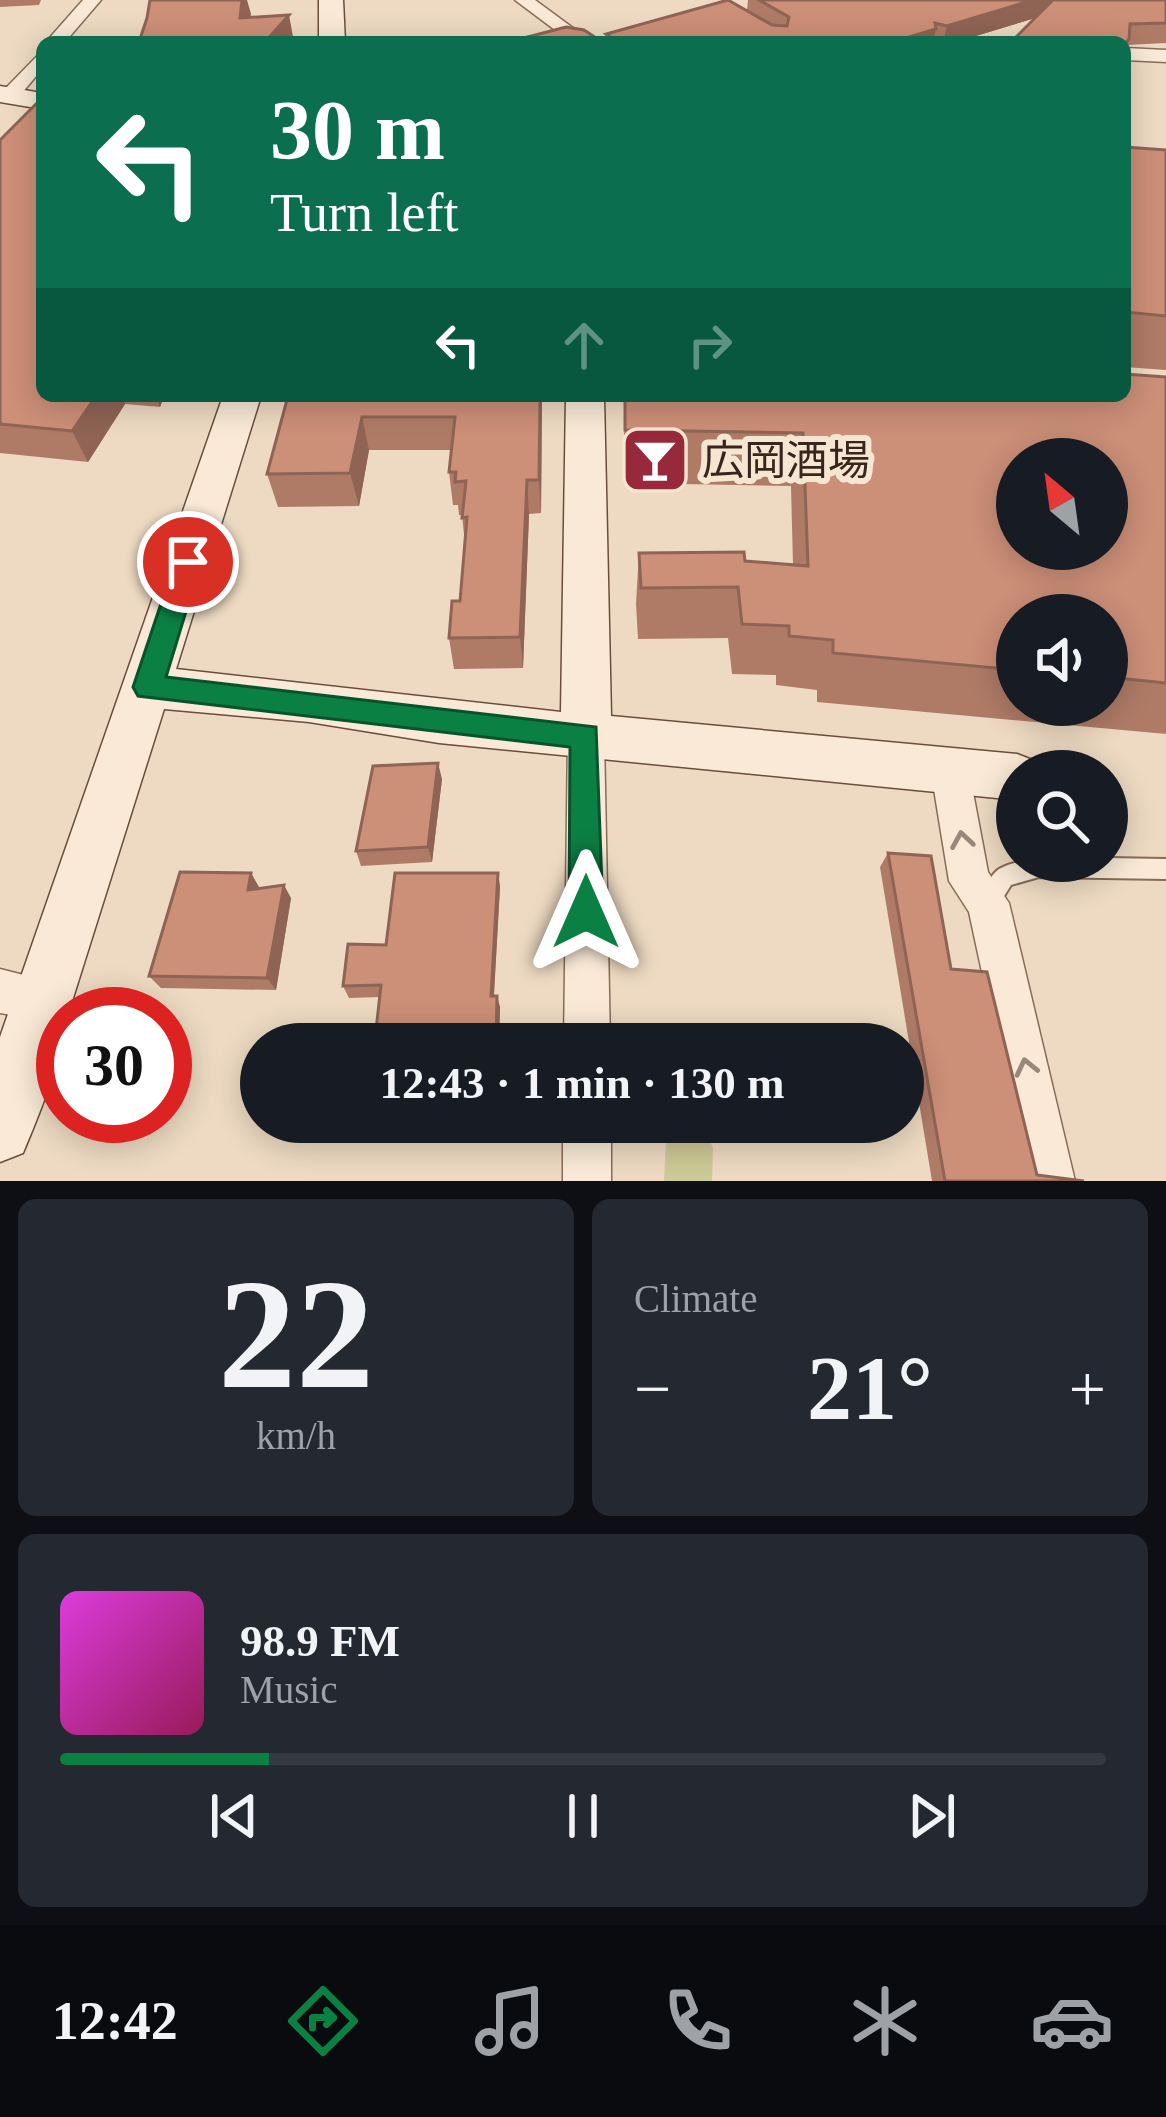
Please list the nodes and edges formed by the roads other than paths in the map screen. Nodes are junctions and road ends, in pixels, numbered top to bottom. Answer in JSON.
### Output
{"nodes":[{"id":1,"x":92,"y":0,"type":"edge"},
{"id":2,"x":331,"y":0,"type":"edge"},
{"id":3,"x":524,"y":0,"type":"edge"},
{"id":4,"x":60,"y":36,"type":"edge"},
{"id":5,"x":332,"y":36,"type":"edge"},
{"id":6,"x":575,"y":36,"type":"edge"},
{"id":7,"x":1131,"y":53,"type":"edge"},
{"id":8,"x":1166,"y":56,"type":"edge"},
{"id":9,"x":36,"y":63,"type":"edge"},
{"id":10,"x":3,"y":97,"type":"edge"},
{"id":11,"x":36,"y":100,"type":"edge"},
{"id":12,"x":240,"y":402,"type":"edge"},
{"id":13,"x":584,"y":402,"type":"edge"},
{"id":14,"x":148,"y":687,"type":"junction"},
{"id":15,"x":586,"y":736,"type":"junction"},
{"id":16,"x":950,"y":771,"type":"junction"},
{"id":17,"x":996,"y":775,"type":"edge"},
{"id":18,"x":1166,"y":868,"type":"edge"},
{"id":19,"x":988,"y":903,"type":"junction"},
{"id":20,"x":20,"y":994,"type":"edge"},
{"id":21,"x":586,"y":1023,"type":"edge"},
{"id":22,"x":0,"y":1130,"type":"edge"},
{"id":23,"x":587,"y":1143,"type":"edge"},
{"id":24,"x":1047,"y":1161,"type":"edge"},
{"id":25,"x":587,"y":1181,"type":"edge"},
{"id":26,"x":1076,"y":1181,"type":"edge"}],
"edges":[{"from":1,"to":4,"type":"street"},
{"from":2,"to":5,"type":"street"},
{"from":3,"to":6,"type":"street"},
{"from":7,"to":8,"type":"street"},
{"from":9,"to":10,"type":"street"},
{"from":10,"to":11,"type":"street"},
{"from":12,"to":14,"type":"street"},
{"from":13,"to":15,"type":"street"},
{"from":14,"to":15,"type":"street"},
{"from":14,"to":20,"type":"street"},
{"from":15,"to":16,"type":"street"},
{"from":15,"to":21,"type":"street"},
{"from":16,"to":17,"type":"street"},
{"from":19,"to":16,"type":"street","one_way":true},
{"from":18,"to":19,"type":"lane"},
{"from":24,"to":19,"type":"street","one_way":true},
{"from":20,"to":22,"type":"street"},
{"from":23,"to":25,"type":"street"},
{"from":24,"to":26,"type":"lane"}]}
